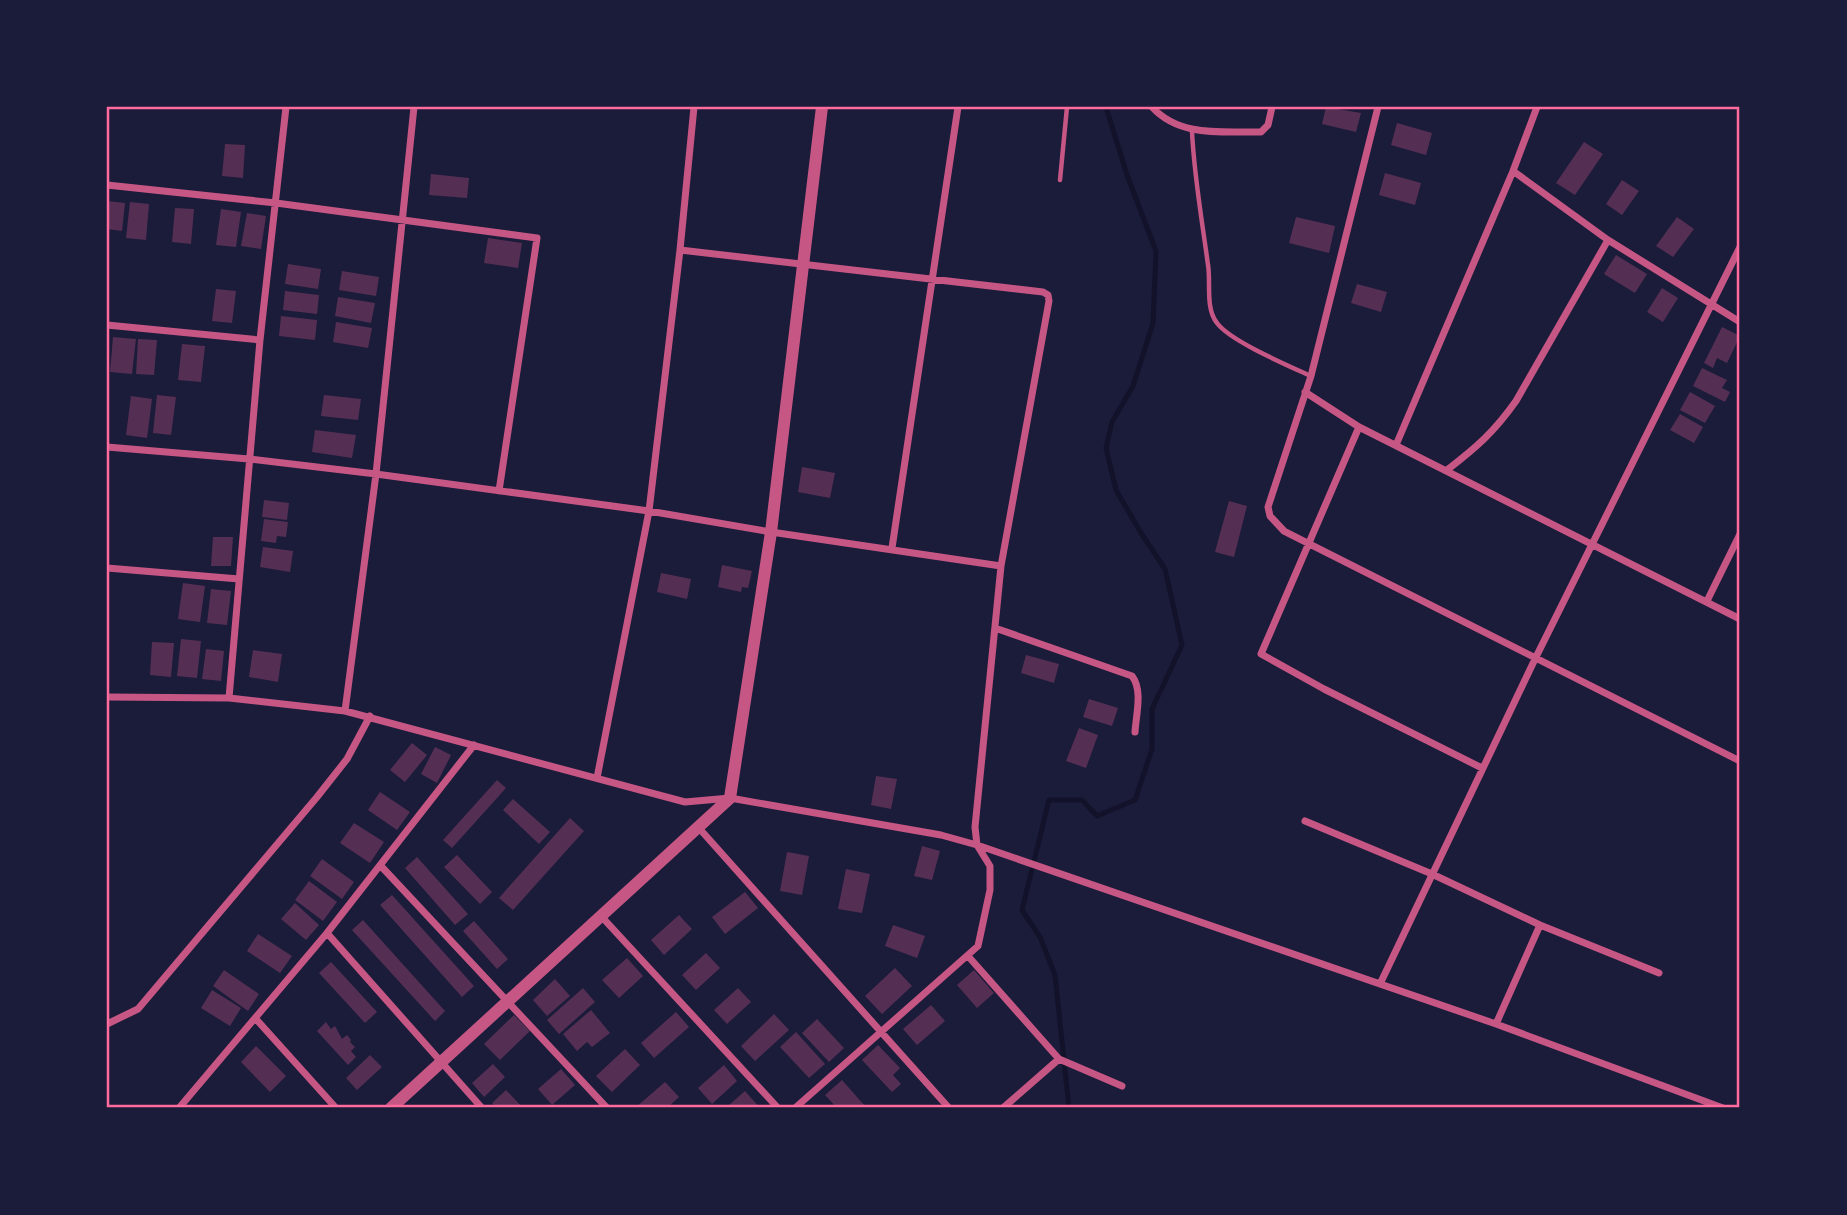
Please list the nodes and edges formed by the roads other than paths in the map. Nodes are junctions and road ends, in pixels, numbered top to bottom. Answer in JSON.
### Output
{"nodes":[{"id":1,"x":286,"y":107,"type":"edge"},
{"id":2,"x":414,"y":107,"type":"edge"},
{"id":3,"x":694,"y":107,"type":"edge"},
{"id":4,"x":822,"y":107,"type":"edge"},
{"id":5,"x":958,"y":107,"type":"edge"},
{"id":6,"x":1066,"y":107,"type":"edge"},
{"id":7,"x":1152,"y":107,"type":"edge"},
{"id":8,"x":1272,"y":107,"type":"edge"},
{"id":9,"x":1378,"y":107,"type":"edge"},
{"id":10,"x":1537,"y":107,"type":"edge"},
{"id":11,"x":1192,"y":131,"type":"junction"},
{"id":12,"x":1513,"y":171,"type":"junction"},
{"id":13,"x":1060,"y":180,"type":"dead end"},
{"id":14,"x":107,"y":185,"type":"edge"},
{"id":15,"x":275,"y":203,"type":"junction"},
{"id":16,"x":402,"y":221,"type":"junction"},
{"id":17,"x":1608,"y":240,"type":"junction"},
{"id":18,"x":1740,"y":247,"type":"edge"},
{"id":19,"x":680,"y":250,"type":"junction"},
{"id":20,"x":804,"y":264,"type":"junction"},
{"id":21,"x":932,"y":278,"type":"junction"},
{"id":22,"x":1712,"y":305,"type":"junction"},
{"id":23,"x":1740,"y":322,"type":"edge"},
{"id":24,"x":107,"y":325,"type":"edge"},
{"id":25,"x":260,"y":340,"type":"junction"},
{"id":26,"x":1311,"y":376,"type":"junction"},
{"id":27,"x":1305,"y":393,"type":"junction"},
{"id":28,"x":1359,"y":427,"type":"junction"},
{"id":29,"x":1396,"y":445,"type":"junction"},
{"id":30,"x":107,"y":447,"type":"edge"},
{"id":31,"x":249,"y":459,"type":"junction"},
{"id":32,"x":1447,"y":470,"type":"junction"},
{"id":33,"x":376,"y":474,"type":"junction"},
{"id":34,"x":499,"y":491,"type":"junction"},
{"id":35,"x":649,"y":510,"type":"junction"},
{"id":36,"x":771,"y":532,"type":"junction"},
{"id":37,"x":1740,"y":534,"type":"edge"},
{"id":38,"x":1593,"y":543,"type":"junction"},
{"id":39,"x":1309,"y":544,"type":"junction"},
{"id":40,"x":892,"y":548,"type":"junction"},
{"id":41,"x":1001,"y":566,"type":"junction"},
{"id":42,"x":107,"y":568,"type":"edge"},
{"id":43,"x":239,"y":579,"type":"junction"},
{"id":44,"x":1707,"y":601,"type":"junction"},
{"id":45,"x":1740,"y":619,"type":"edge"},
{"id":46,"x":995,"y":628,"type":"junction"},
{"id":47,"x":1536,"y":657,"type":"junction"},
{"id":48,"x":107,"y":697,"type":"edge"},
{"id":49,"x":229,"y":698,"type":"junction"},
{"id":50,"x":345,"y":710,"type":"junction"},
{"id":51,"x":370,"y":716,"type":"junction"},
{"id":52,"x":1135,"y":732,"type":"dead end"},
{"id":53,"x":474,"y":745,"type":"junction"},
{"id":54,"x":1740,"y":761,"type":"edge"},
{"id":55,"x":1482,"y":768,"type":"junction"},
{"id":56,"x":597,"y":778,"type":"junction"},
{"id":57,"x":730,"y":798,"type":"junction"},
{"id":58,"x":1305,"y":821,"type":"dead end"},
{"id":59,"x":698,"y":827,"type":"junction"},
{"id":60,"x":977,"y":845,"type":"junction"},
{"id":61,"x":380,"y":865,"type":"junction"},
{"id":62,"x":1432,"y":874,"type":"junction"},
{"id":63,"x":601,"y":916,"type":"junction"},
{"id":64,"x":1540,"y":925,"type":"junction"},
{"id":65,"x":327,"y":933,"type":"junction"},
{"id":66,"x":968,"y":956,"type":"junction"},
{"id":67,"x":1658,"y":973,"type":"dead end"},
{"id":68,"x":1380,"y":984,"type":"junction"},
{"id":69,"x":508,"y":1001,"type":"junction"},
{"id":70,"x":255,"y":1018,"type":"junction"},
{"id":71,"x":107,"y":1024,"type":"edge"},
{"id":72,"x":1496,"y":1024,"type":"junction"},
{"id":73,"x":880,"y":1031,"type":"junction"},
{"id":74,"x":1059,"y":1059,"type":"junction"},
{"id":75,"x":442,"y":1062,"type":"junction"},
{"id":76,"x":1122,"y":1086,"type":"dead end"},
{"id":77,"x":179,"y":1108,"type":"edge"},
{"id":78,"x":336,"y":1108,"type":"edge"},
{"id":79,"x":391,"y":1108,"type":"edge"},
{"id":80,"x":482,"y":1108,"type":"edge"},
{"id":81,"x":607,"y":1108,"type":"edge"},
{"id":82,"x":778,"y":1108,"type":"edge"},
{"id":83,"x":795,"y":1108,"type":"edge"},
{"id":84,"x":949,"y":1108,"type":"edge"},
{"id":85,"x":1003,"y":1108,"type":"edge"},
{"id":86,"x":1723,"y":1108,"type":"edge"}],
"edges":[{"from":1,"to":15,"type":"street"},
{"from":2,"to":16,"type":"street"},
{"from":3,"to":19,"type":"street"},
{"from":4,"to":20,"type":"street"},
{"from":5,"to":21,"type":"street"},
{"from":6,"to":13,"type":"lane"},
{"from":7,"to":11,"type":"street"},
{"from":8,"to":11,"type":"street"},
{"from":9,"to":26,"type":"street"},
{"from":10,"to":12,"type":"street"},
{"from":11,"to":26,"type":"lane"},
{"from":12,"to":17,"type":"street"},
{"from":12,"to":29,"type":"street"},
{"from":14,"to":15,"type":"street"},
{"from":15,"to":16,"type":"street"},
{"from":15,"to":25,"type":"street"},
{"from":16,"to":33,"type":"street"},
{"from":16,"to":34,"type":"street"},
{"from":17,"to":22,"type":"street"},
{"from":17,"to":32,"type":"street"},
{"from":18,"to":22,"type":"street"},
{"from":19,"to":20,"type":"street"},
{"from":19,"to":35,"type":"street"},
{"from":20,"to":21,"type":"street"},
{"from":20,"to":36,"type":"street"},
{"from":21,"to":40,"type":"street"},
{"from":21,"to":41,"type":"street"},
{"from":22,"to":23,"type":"street"},
{"from":22,"to":38,"type":"street"},
{"from":24,"to":25,"type":"street"},
{"from":25,"to":31,"type":"street"},
{"from":26,"to":27,"type":"street"},
{"from":27,"to":28,"type":"street"},
{"from":27,"to":39,"type":"street"},
{"from":28,"to":29,"type":"street"},
{"from":28,"to":39,"type":"street"},
{"from":29,"to":32,"type":"street"},
{"from":30,"to":31,"type":"street"},
{"from":31,"to":33,"type":"street"},
{"from":31,"to":43,"type":"street"},
{"from":32,"to":38,"type":"street"},
{"from":33,"to":34,"type":"street"},
{"from":33,"to":50,"type":"street"},
{"from":34,"to":35,"type":"street"},
{"from":35,"to":36,"type":"street"},
{"from":35,"to":56,"type":"street"},
{"from":36,"to":40,"type":"street"},
{"from":36,"to":57,"type":"street"},
{"from":37,"to":44,"type":"street"},
{"from":38,"to":44,"type":"street"},
{"from":38,"to":47,"type":"street"},
{"from":39,"to":47,"type":"street"},
{"from":39,"to":55,"type":"street"},
{"from":40,"to":41,"type":"street"},
{"from":41,"to":46,"type":"street"},
{"from":42,"to":43,"type":"street"},
{"from":43,"to":49,"type":"street"},
{"from":44,"to":45,"type":"street"},
{"from":46,"to":52,"type":"street"},
{"from":46,"to":60,"type":"street"},
{"from":47,"to":54,"type":"street"},
{"from":47,"to":55,"type":"street"},
{"from":48,"to":49,"type":"street"},
{"from":49,"to":50,"type":"street"},
{"from":50,"to":51,"type":"street"},
{"from":51,"to":53,"type":"street"},
{"from":51,"to":71,"type":"street"},
{"from":53,"to":56,"type":"street"},
{"from":53,"to":61,"type":"street"},
{"from":55,"to":62,"type":"street"},
{"from":56,"to":57,"type":"street"},
{"from":57,"to":59,"type":"street"},
{"from":57,"to":60,"type":"street"},
{"from":58,"to":62,"type":"street"},
{"from":59,"to":63,"type":"street"},
{"from":59,"to":73,"type":"street"},
{"from":60,"to":66,"type":"street"},
{"from":60,"to":68,"type":"street"},
{"from":61,"to":65,"type":"street"},
{"from":61,"to":69,"type":"street"},
{"from":62,"to":64,"type":"street"},
{"from":62,"to":68,"type":"street"},
{"from":63,"to":69,"type":"street"},
{"from":63,"to":82,"type":"street"},
{"from":64,"to":67,"type":"street"},
{"from":64,"to":72,"type":"street"},
{"from":65,"to":70,"type":"street"},
{"from":65,"to":75,"type":"street"},
{"from":66,"to":73,"type":"street"},
{"from":66,"to":74,"type":"street"},
{"from":68,"to":72,"type":"street"},
{"from":69,"to":75,"type":"street"},
{"from":69,"to":81,"type":"street"},
{"from":70,"to":77,"type":"street"},
{"from":70,"to":78,"type":"street"},
{"from":72,"to":86,"type":"street"},
{"from":73,"to":83,"type":"street"},
{"from":73,"to":84,"type":"street"},
{"from":74,"to":76,"type":"street"},
{"from":74,"to":85,"type":"street"},
{"from":75,"to":79,"type":"street"},
{"from":75,"to":80,"type":"street"}]}
